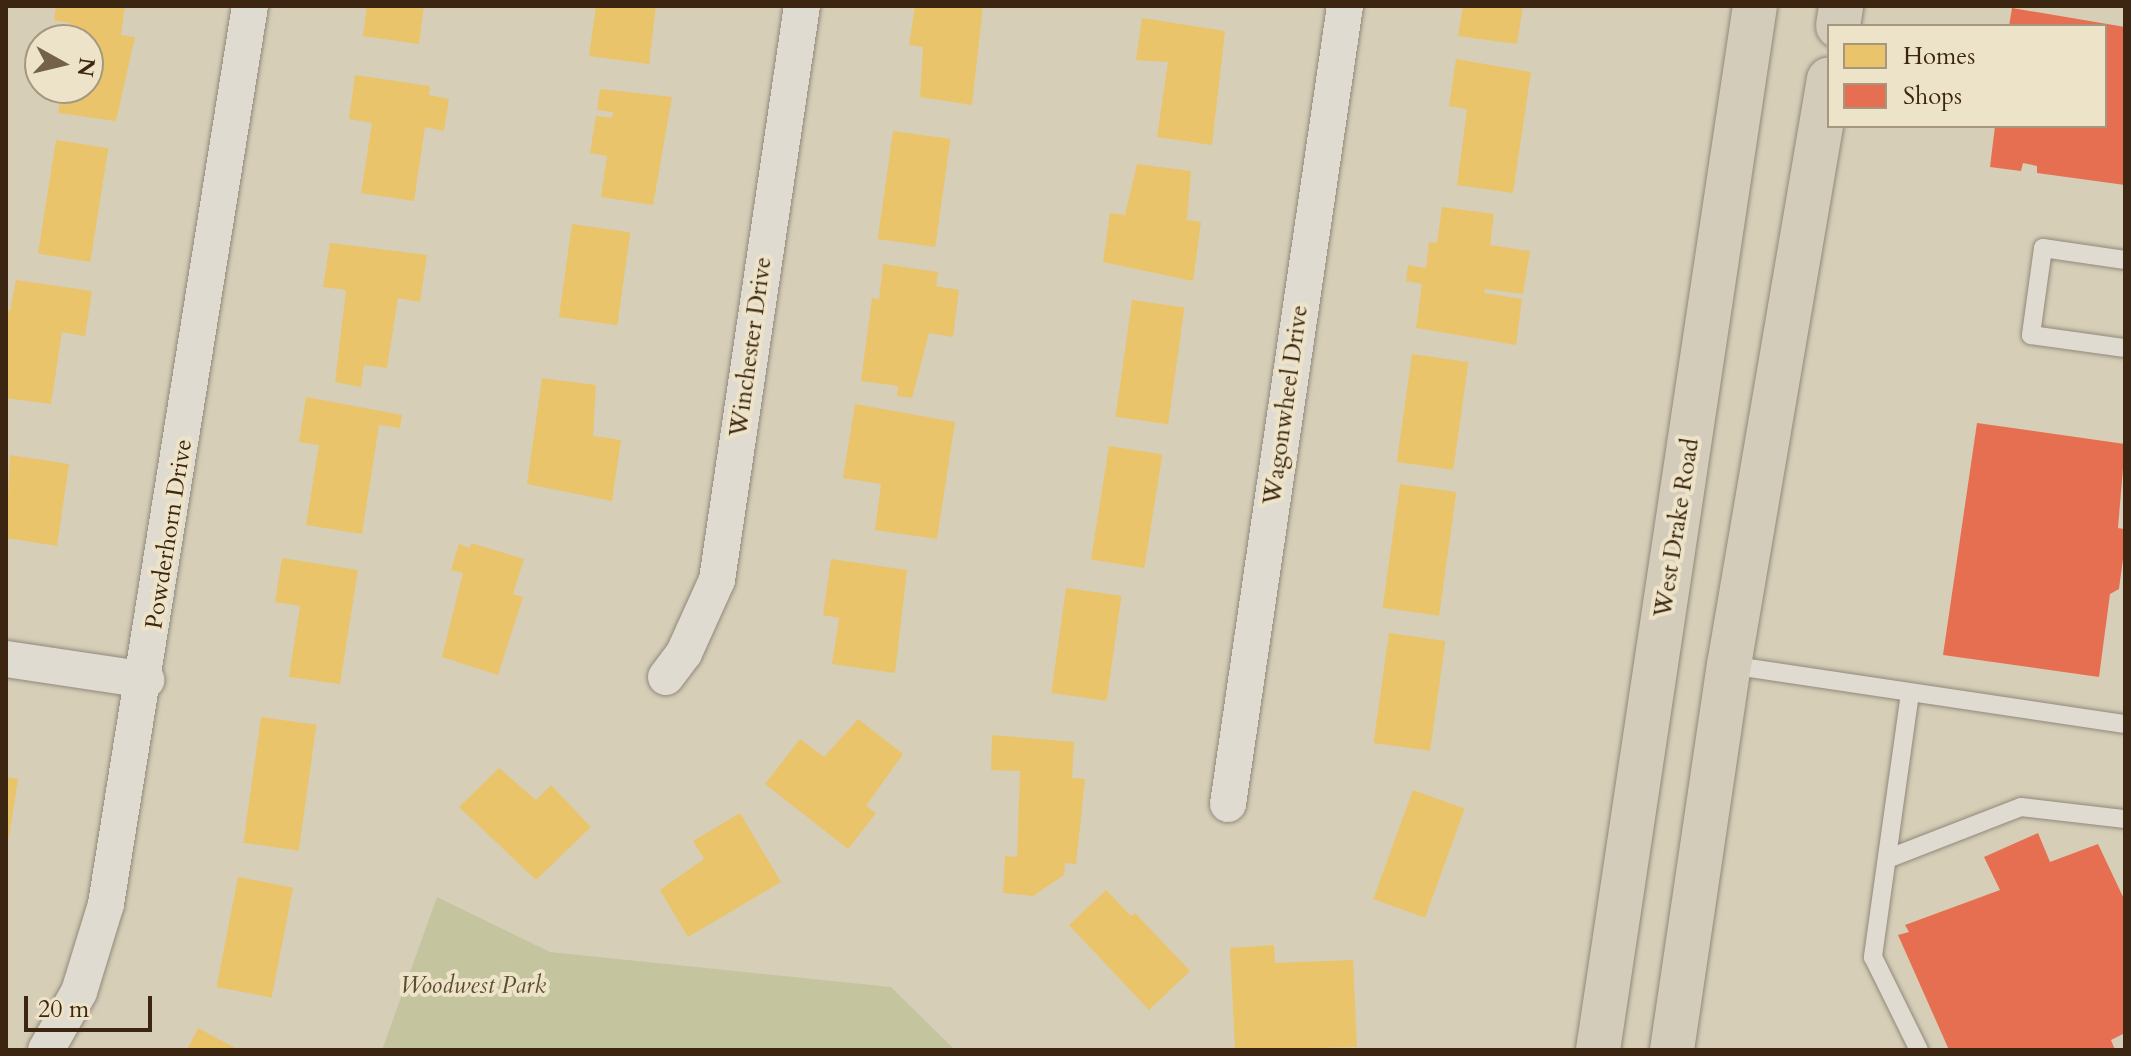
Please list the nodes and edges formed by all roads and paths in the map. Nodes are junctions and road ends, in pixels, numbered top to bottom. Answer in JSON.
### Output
{"nodes":[{"id":1,"x":250,"y":6,"type":"edge"},
{"id":2,"x":802,"y":6,"type":"edge"},
{"id":3,"x":1345,"y":6,"type":"edge"},
{"id":4,"x":1755,"y":6,"type":"edge"},
{"id":5,"x":1827,"y":91,"type":"edge"},
{"id":6,"x":2125,"y":260,"type":"edge"},
{"id":7,"x":2125,"y":348,"type":"edge"},
{"id":8,"x":6,"y":659,"type":"edge"},
{"id":9,"x":1729,"y":665,"type":"junction"},
{"id":10,"x":666,"y":677,"type":"dead end"},
{"id":11,"x":146,"y":680,"type":"junction"},
{"id":12,"x":1910,"y":693,"type":"junction"},
{"id":13,"x":2125,"y":724,"type":"edge"},
{"id":14,"x":1228,"y":804,"type":"dead end"},
{"id":15,"x":2125,"y":819,"type":"edge"},
{"id":16,"x":1887,"y":859,"type":"junction"},
{"id":17,"x":46,"y":1050,"type":"edge"},
{"id":18,"x":1598,"y":1050,"type":"edge"},
{"id":19,"x":1672,"y":1050,"type":"edge"},
{"id":20,"x":1919,"y":1050,"type":"edge"}],
"edges":[{"from":1,"to":11,"type":"street","name":"Powderhorn Drive"},
{"from":2,"to":10,"type":"street","name":"Winchester Drive"},
{"from":3,"to":14,"type":"street","name":"Wagonwheel Drive"},
{"from":4,"to":18,"type":"main road","name":"West Drake Road"},
{"from":5,"to":9,"type":"main road"},
{"from":6,"to":7,"type":"lane"},
{"from":8,"to":11,"type":"street"},
{"from":9,"to":12,"type":"lane"},
{"from":9,"to":19,"type":"main road"},
{"from":11,"to":17,"type":"street","name":"Powderhorn Drive"},
{"from":12,"to":13,"type":"lane"},
{"from":12,"to":16,"type":"lane"},
{"from":15,"to":16,"type":"lane"},
{"from":16,"to":20,"type":"lane"}]}
